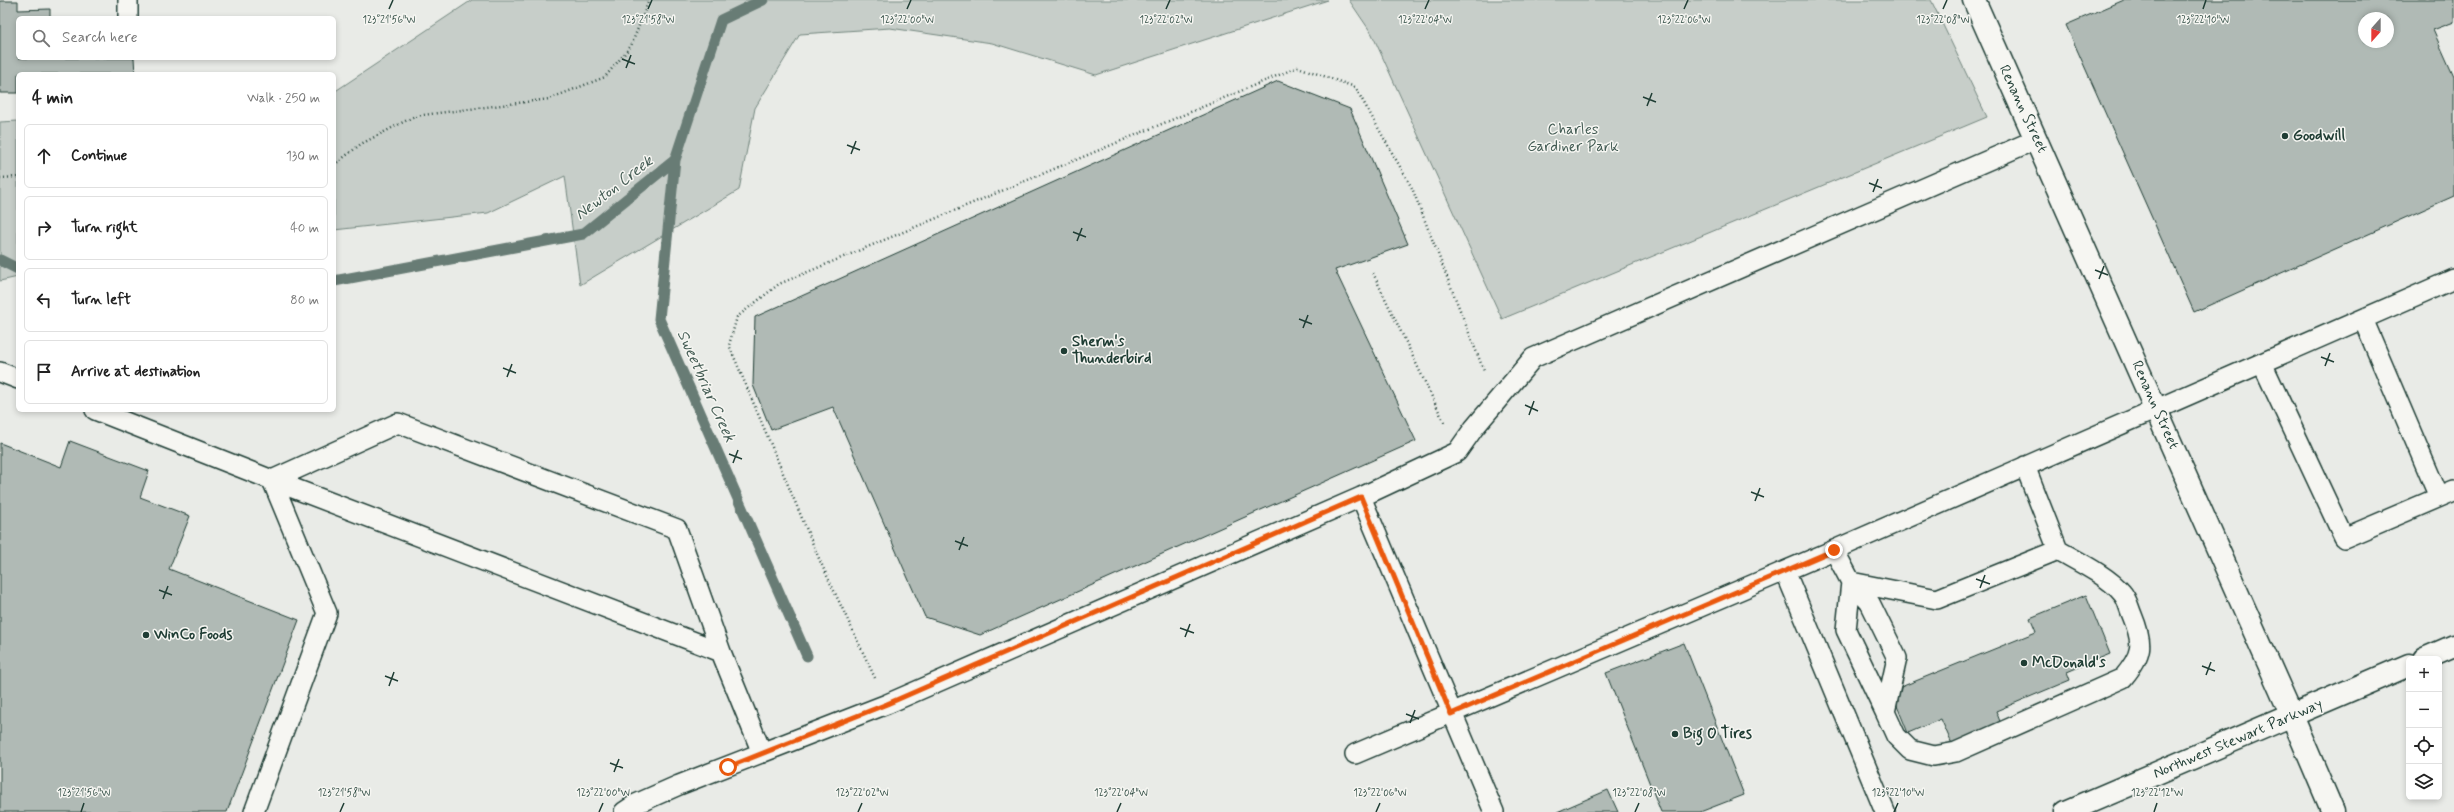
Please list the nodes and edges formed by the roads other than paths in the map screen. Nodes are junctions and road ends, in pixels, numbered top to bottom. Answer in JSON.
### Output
{"nodes":[{"id":1,"x":128,"y":0,"type":"edge"},
{"id":2,"x":1977,"y":8,"type":"edge"},
{"id":3,"x":128,"y":16,"type":"edge"},
{"id":4,"x":2037,"y":139,"type":"junction"},
{"id":5,"x":2454,"y":278,"type":"edge"},
{"id":6,"x":2363,"y":319,"type":"junction"},
{"id":7,"x":2262,"y":363,"type":"junction"},
{"id":8,"x":0,"y":372,"type":"edge"},
{"id":9,"x":16,"y":378,"type":"edge"},
{"id":10,"x":2157,"y":410,"type":"junction"},
{"id":11,"x":100,"y":412,"type":"edge"},
{"id":12,"x":2026,"y":466,"type":"junction"},
{"id":13,"x":272,"y":480,"type":"junction"},
{"id":14,"x":2447,"y":494,"type":"edge"},
{"id":15,"x":1361,"y":497,"type":"junction"},
{"id":16,"x":1834,"y":550,"type":"junction"},
{"id":17,"x":2058,"y":550,"type":"junction"},
{"id":18,"x":1785,"y":571,"type":"junction"},
{"id":19,"x":1851,"y":582,"type":"junction"},
{"id":20,"x":2454,"y":646,"type":"edge"},
{"id":21,"x":721,"y":652,"type":"junction"},
{"id":22,"x":2431,"y":656,"type":"edge"},
{"id":23,"x":2406,"y":666,"type":"edge"},
{"id":24,"x":1885,"y":712,"type":"junction"},
{"id":25,"x":1451,"y":714,"type":"junction"},
{"id":26,"x":2292,"y":716,"type":"junction"},
{"id":27,"x":762,"y":753,"type":"junction"},
{"id":28,"x":1355,"y":754,"type":"dead end"},
{"id":29,"x":254,"y":812,"type":"edge"},
{"id":30,"x":624,"y":812,"type":"edge"},
{"id":31,"x":1494,"y":812,"type":"edge"},
{"id":32,"x":1885,"y":812,"type":"edge"},
{"id":33,"x":2066,"y":812,"type":"edge"},
{"id":34,"x":2333,"y":812,"type":"edge"}],
"edges":[{"from":1,"to":3,"type":"lane"},
{"from":2,"to":4,"type":"street","name":"Renann Street"},
{"from":4,"to":10,"type":"street","name":"Renann Street"},
{"from":4,"to":15,"type":"lane"},
{"from":5,"to":6,"type":"lane"},
{"from":6,"to":7,"type":"lane"},
{"from":6,"to":14,"type":"lane"},
{"from":7,"to":10,"type":"lane"},
{"from":7,"to":14,"type":"lane"},
{"from":8,"to":9,"type":"lane"},
{"from":10,"to":12,"type":"lane"},
{"from":10,"to":26,"type":"street","name":"Renann Street"},
{"from":11,"to":13,"type":"lane"},
{"from":12,"to":16,"type":"lane"},
{"from":12,"to":17,"type":"lane"},
{"from":13,"to":21,"type":"lane"},
{"from":13,"to":21,"type":"lane"},
{"from":13,"to":29,"type":"lane"},
{"from":15,"to":25,"type":"lane"},
{"from":15,"to":27,"type":"lane"},
{"from":16,"to":18,"type":"lane"},
{"from":16,"to":19,"type":"lane"},
{"from":17,"to":19,"type":"lane"},
{"from":17,"to":24,"type":"lane"},
{"from":18,"to":25,"type":"lane"},
{"from":18,"to":32,"type":"lane"},
{"from":19,"to":24,"type":"lane"},
{"from":19,"to":24,"type":"lane"},
{"from":20,"to":22,"type":"street"},
{"from":21,"to":27,"type":"lane"},
{"from":23,"to":26,"type":"street","name":"Northwest Stewart Parkway"},
{"from":25,"to":28,"type":"lane"},
{"from":25,"to":31,"type":"lane"},
{"from":26,"to":33,"type":"street","name":"Northwest Stewart Parkway"},
{"from":26,"to":34,"type":"street","name":"Renann Street"},
{"from":27,"to":30,"type":"lane"}]}
